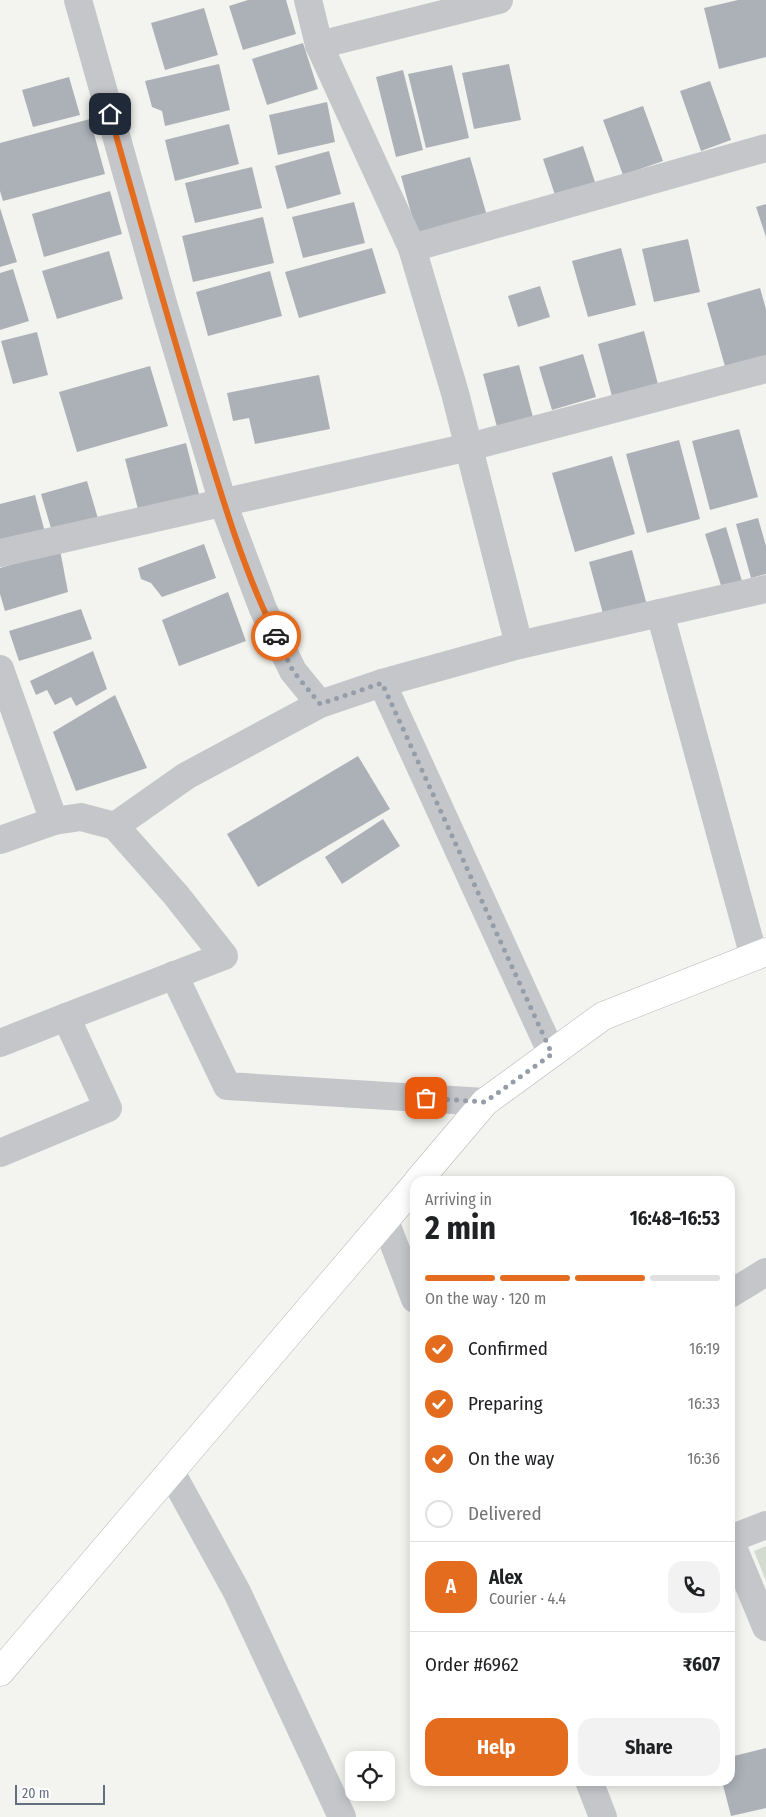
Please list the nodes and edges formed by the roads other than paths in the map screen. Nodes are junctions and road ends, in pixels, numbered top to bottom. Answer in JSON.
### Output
{"nodes":[{"id":1,"x":78,"y":0,"type":"edge"},
{"id":2,"x":308,"y":0,"type":"edge"},
{"id":3,"x":499,"y":0,"type":"edge"},
{"id":4,"x":319,"y":45,"type":"junction"},
{"id":5,"x":766,"y":148,"type":"edge"},
{"id":6,"x":412,"y":248,"type":"junction"},
{"id":7,"x":766,"y":369,"type":"edge"},
{"id":8,"x":468,"y":447,"type":"junction"},
{"id":9,"x":223,"y":503,"type":"junction"},
{"id":10,"x":0,"y":553,"type":"edge"},
{"id":11,"x":766,"y":589,"type":"edge"},
{"id":12,"x":660,"y":613,"type":"junction"},
{"id":13,"x":519,"y":645,"type":"junction"},
{"id":14,"x":0,"y":669,"type":"edge"},
{"id":15,"x":382,"y":683,"type":"junction"},
{"id":16,"x":320,"y":704,"type":"junction"},
{"id":17,"x":54,"y":821,"type":"junction"},
{"id":18,"x":115,"y":826,"type":"junction"},
{"id":19,"x":0,"y":840,"type":"edge"},
{"id":20,"x":760,"y":954,"type":"edge"},
{"id":21,"x":174,"y":975,"type":"junction"},
{"id":22,"x":66,"y":1017,"type":"junction"},
{"id":23,"x":0,"y":1043,"type":"edge"},
{"id":24,"x":552,"y":1054,"type":"junction"},
{"id":25,"x":485,"y":1102,"type":"junction"},
{"id":26,"x":0,"y":1152,"type":"edge"},
{"id":27,"x":422,"y":1176,"type":"edge"},
{"id":28,"x":410,"y":1191,"type":"edge"},
{"id":29,"x":385,"y":1221,"type":"junction"},
{"id":30,"x":766,"y":1272,"type":"edge"},
{"id":31,"x":410,"y":1286,"type":"edge"},
{"id":32,"x":735,"y":1291,"type":"edge"},
{"id":33,"x":171,"y":1472,"type":"junction"},
{"id":34,"x":766,"y":1525,"type":"edge"},
{"id":35,"x":735,"y":1537,"type":"edge"},
{"id":36,"x":735,"y":1551,"type":"edge"},
{"id":37,"x":766,"y":1627,"type":"edge"},
{"id":38,"x":0,"y":1672,"type":"edge"},
{"id":39,"x":591,"y":1786,"type":"edge"},
{"id":40,"x":342,"y":1817,"type":"edge"},
{"id":41,"x":603,"y":1817,"type":"edge"}],
"edges":[{"from":1,"to":9,"type":"street"},
{"from":2,"to":4,"type":"street"},
{"from":3,"to":4,"type":"street"},
{"from":4,"to":6,"type":"street"},
{"from":5,"to":6,"type":"street"},
{"from":6,"to":8,"type":"street"},
{"from":7,"to":8,"type":"street"},
{"from":8,"to":9,"type":"street"},
{"from":8,"to":13,"type":"street"},
{"from":9,"to":10,"type":"street"},
{"from":9,"to":16,"type":"street"},
{"from":11,"to":12,"type":"street"},
{"from":12,"to":13,"type":"street"},
{"from":12,"to":20,"type":"street"},
{"from":13,"to":15,"type":"street"},
{"from":14,"to":17,"type":"street"},
{"from":15,"to":16,"type":"street"},
{"from":15,"to":24,"type":"street"},
{"from":16,"to":18,"type":"street"},
{"from":17,"to":18,"type":"street"},
{"from":17,"to":19,"type":"street"},
{"from":18,"to":21,"type":"street"},
{"from":20,"to":24,"type":"street"},
{"from":21,"to":22,"type":"street"},
{"from":21,"to":25,"type":"street"},
{"from":22,"to":23,"type":"street"},
{"from":22,"to":26,"type":"street"},
{"from":24,"to":25,"type":"street"},
{"from":25,"to":27,"type":"street"},
{"from":28,"to":29,"type":"street"},
{"from":29,"to":31,"type":"street"},
{"from":29,"to":33,"type":"street"},
{"from":30,"to":32,"type":"street"},
{"from":33,"to":38,"type":"street"},
{"from":33,"to":40,"type":"street"},
{"from":34,"to":35,"type":"street"},
{"from":36,"to":37,"type":"street"},
{"from":39,"to":41,"type":"street"}]}
